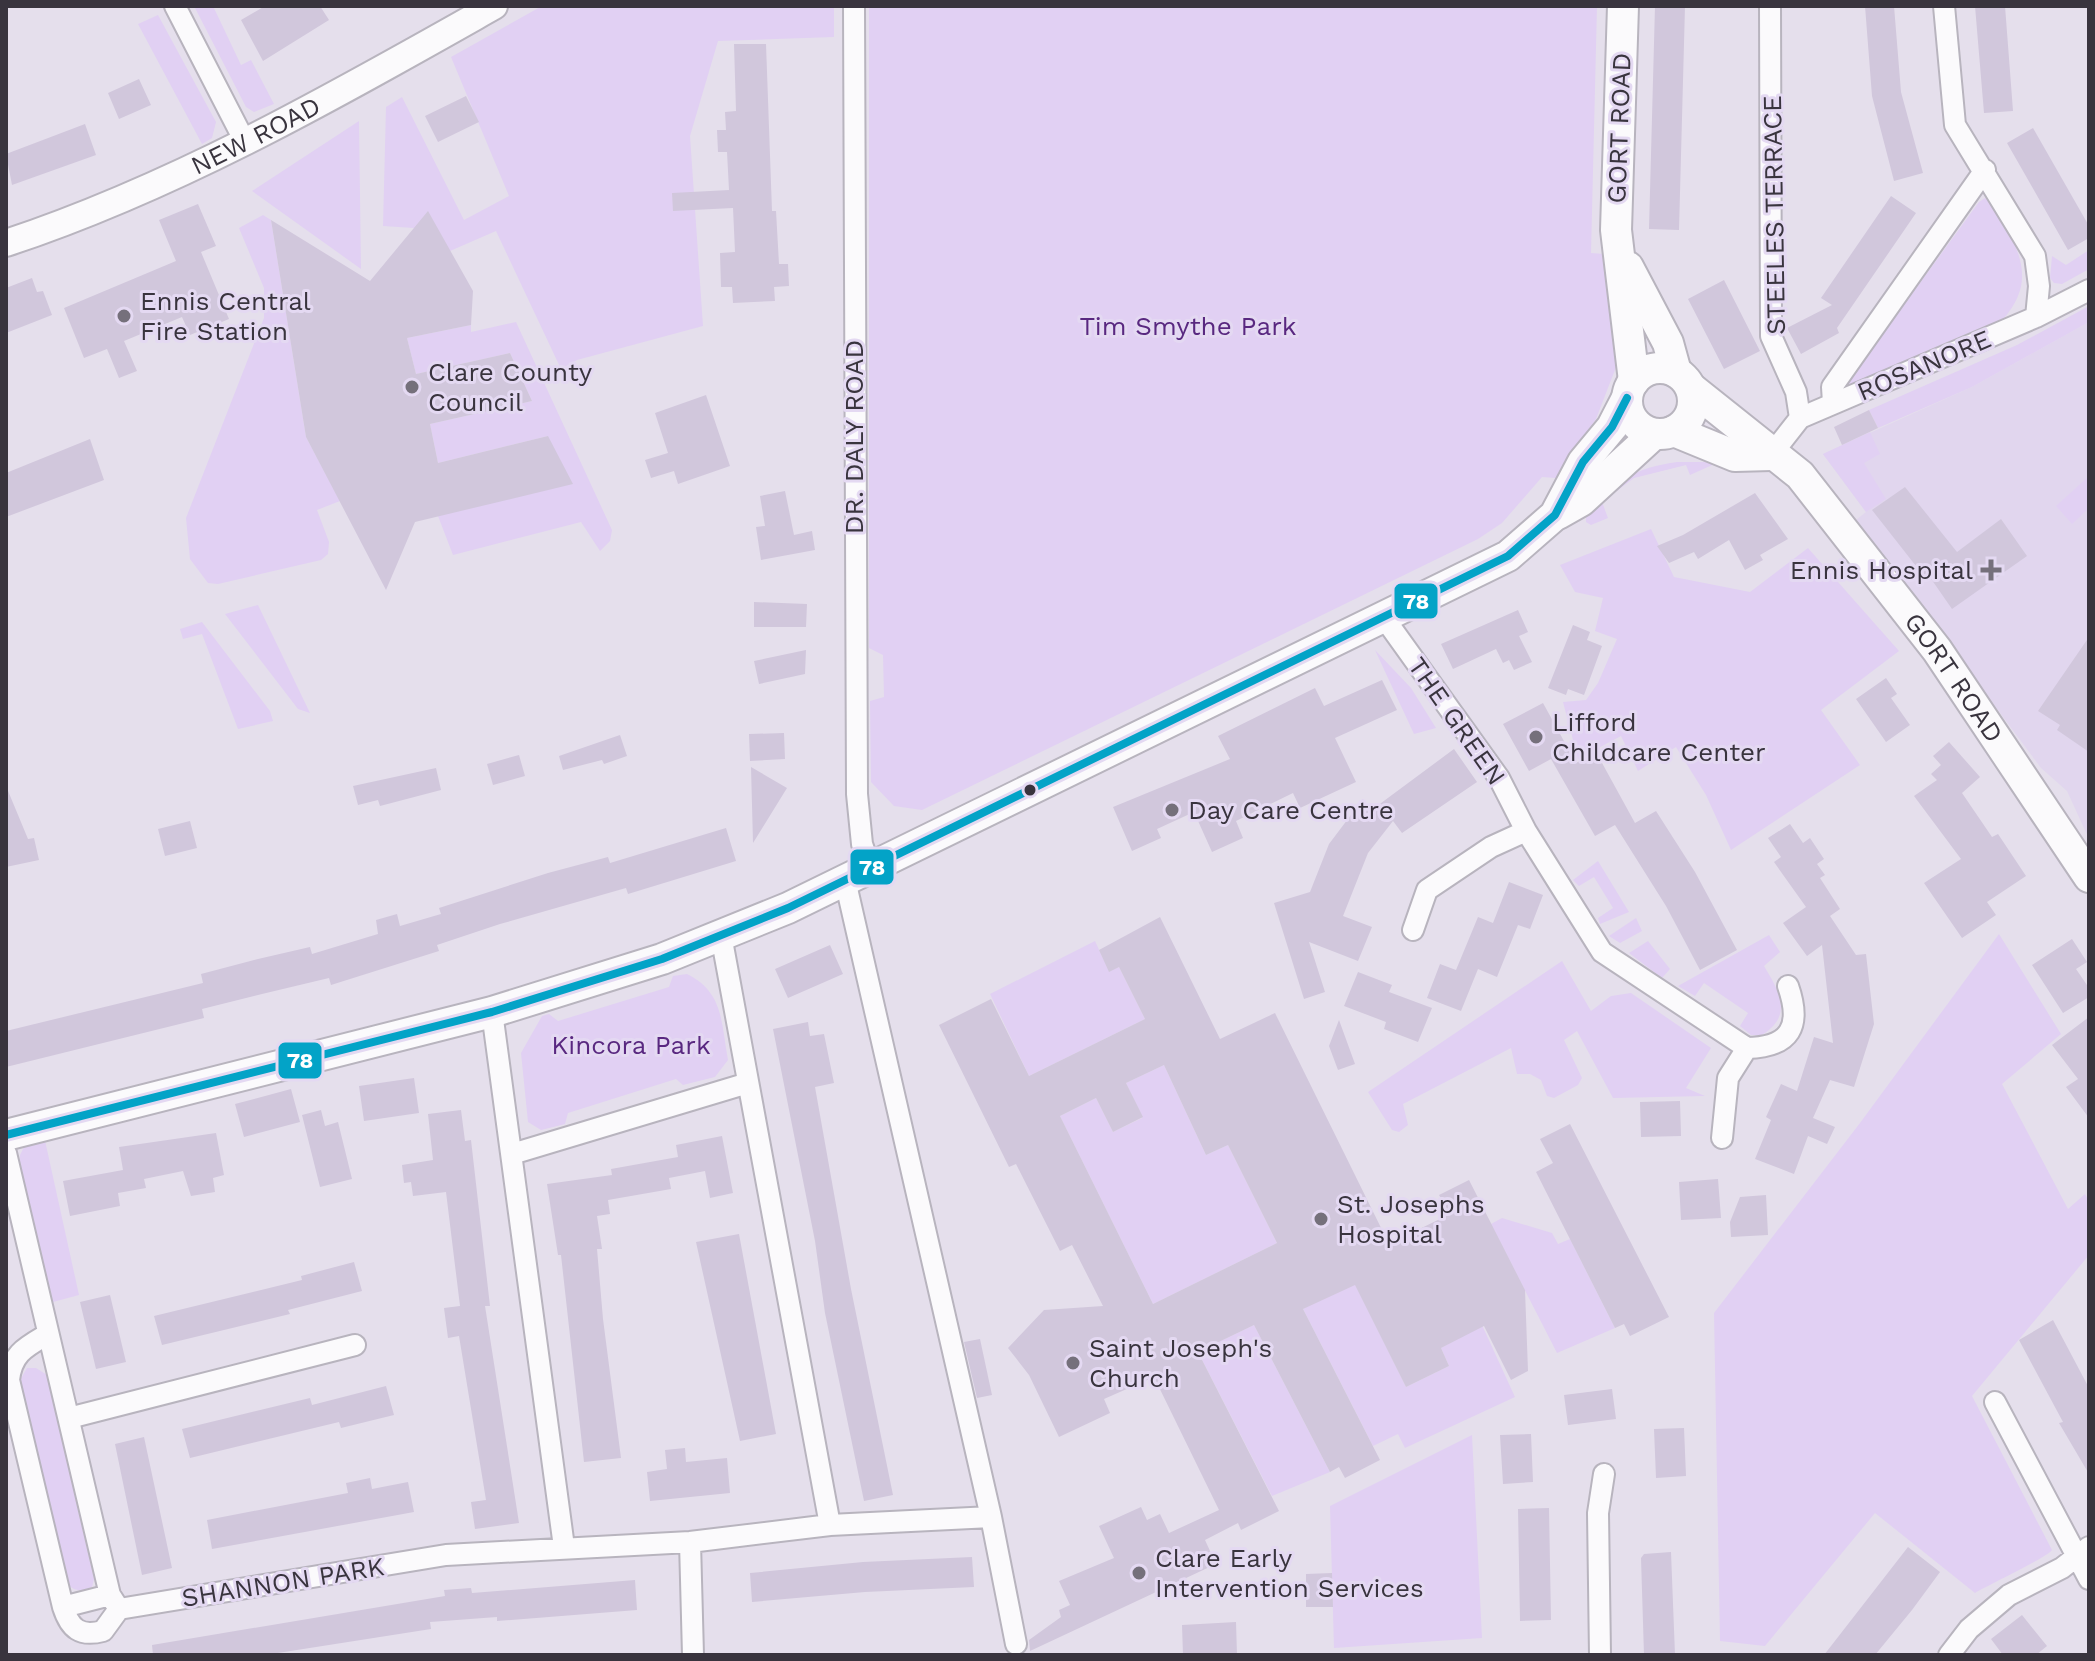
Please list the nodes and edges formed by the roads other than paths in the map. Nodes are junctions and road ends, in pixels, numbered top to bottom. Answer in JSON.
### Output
{"nodes":[{"id":1,"x":175,"y":6,"type":"edge"},
{"id":2,"x":494,"y":6,"type":"edge"},
{"id":3,"x":854,"y":6,"type":"edge"},
{"id":4,"x":1623,"y":6,"type":"edge"},
{"id":5,"x":1770,"y":6,"type":"edge"},
{"id":6,"x":1944,"y":6,"type":"edge"},
{"id":7,"x":244,"y":140,"type":"junction"},
{"id":8,"x":1985,"y":170,"type":"junction"},
{"id":9,"x":6,"y":243,"type":"edge"},
{"id":10,"x":1620,"y":250,"type":"junction"},
{"id":11,"x":2089,"y":290,"type":"edge"},
{"id":12,"x":2036,"y":317,"type":"junction"},
{"id":13,"x":1683,"y":380,"type":"junction"},
{"id":14,"x":1630,"y":390,"type":"junction"},
{"id":15,"x":1833,"y":403,"type":"junction"},
{"id":16,"x":1800,"y":418,"type":"junction"},
{"id":17,"x":1664,"y":433,"type":"junction"},
{"id":18,"x":1771,"y":455,"type":"junction"},
{"id":19,"x":1555,"y":515,"type":"junction"},
{"id":20,"x":1382,"y":615,"type":"junction"},
{"id":21,"x":1526,"y":831,"type":"junction"},
{"id":22,"x":858,"y":873,"type":"junction"},
{"id":23,"x":2089,"y":877,"type":"edge"},
{"id":24,"x":1413,"y":930,"type":"dead end"},
{"id":25,"x":721,"y":935,"type":"junction"},
{"id":26,"x":1788,"y":986,"type":"dead end"},
{"id":27,"x":492,"y":1012,"type":"junction"},
{"id":28,"x":1747,"y":1048,"type":"junction"},
{"id":29,"x":748,"y":1083,"type":"junction"},
{"id":30,"x":6,"y":1135,"type":"edge"},
{"id":31,"x":1722,"y":1138,"type":"dead end"},
{"id":32,"x":6,"y":1153,"type":"edge"},
{"id":33,"x":512,"y":1154,"type":"junction"},
{"id":34,"x":48,"y":1334,"type":"junction"},
{"id":35,"x":355,"y":1345,"type":"dead end"},
{"id":36,"x":1995,"y":1402,"type":"dead end"},
{"id":37,"x":69,"y":1418,"type":"junction"},
{"id":38,"x":1604,"y":1474,"type":"dead end"},
{"id":39,"x":991,"y":1517,"type":"junction"},
{"id":40,"x":830,"y":1525,"type":"junction"},
{"id":41,"x":690,"y":1542,"type":"junction"},
{"id":42,"x":564,"y":1547,"type":"junction"},
{"id":43,"x":2083,"y":1552,"type":"edge"},
{"id":44,"x":2089,"y":1579,"type":"edge"},
{"id":45,"x":114,"y":1602,"type":"junction"},
{"id":46,"x":63,"y":1607,"type":"junction"},
{"id":47,"x":1016,"y":1644,"type":"dead end"},
{"id":48,"x":693,"y":1655,"type":"edge"},
{"id":49,"x":1600,"y":1655,"type":"edge"},
{"id":50,"x":1949,"y":1655,"type":"edge"}],
"edges":[{"from":1,"to":7,"type":"street"},
{"from":2,"to":7,"type":"street","name":"NEW ROAD"},
{"from":3,"to":22,"type":"street","name":"DR. DALY ROAD"},
{"from":4,"to":10,"type":"main road","name":"GORT ROAD"},
{"from":5,"to":16,"type":"street","name":"STEELES TERRACE"},
{"from":6,"to":8,"type":"street"},
{"from":7,"to":9,"type":"street","name":"NEW ROAD"},
{"from":8,"to":12,"type":"street"},
{"from":8,"to":15,"type":"street"},
{"from":10,"to":13,"type":"main road","name":"GORT ROAD"},
{"from":10,"to":14,"type":"main road","name":"GORT ROAD"},
{"from":11,"to":12,"type":"street","name":"ROSANORE"},
{"from":12,"to":15,"type":"street","name":"ROSANORE"},
{"from":13,"to":14,"type":"main road"},
{"from":13,"to":17,"type":"main road"},
{"from":13,"to":18,"type":"main road","name":"GORT ROAD"},
{"from":14,"to":17,"type":"main road"},
{"from":14,"to":19,"type":"main road"},
{"from":15,"to":16,"type":"street","name":"ROSANORE"},
{"from":16,"to":18,"type":"street","name":"ROSANORE"},
{"from":17,"to":18,"type":"main road"},
{"from":17,"to":19,"type":"main road"},
{"from":18,"to":23,"type":"main road","name":"GORT ROAD"},
{"from":19,"to":20,"type":"main road"},
{"from":20,"to":21,"type":"street","name":"THE GREEN"},
{"from":20,"to":22,"type":"main road"},
{"from":21,"to":24,"type":"street"},
{"from":21,"to":28,"type":"street","name":"THE GREEN"},
{"from":22,"to":25,"type":"main road"},
{"from":22,"to":39,"type":"street"},
{"from":25,"to":27,"type":"main road"},
{"from":25,"to":29,"type":"street"},
{"from":26,"to":28,"type":"street"},
{"from":27,"to":30,"type":"main road"},
{"from":27,"to":33,"type":"street"},
{"from":28,"to":31,"type":"street"},
{"from":29,"to":33,"type":"street"},
{"from":29,"to":40,"type":"street"},
{"from":32,"to":34,"type":"street"},
{"from":33,"to":42,"type":"street"},
{"from":34,"to":37,"type":"street"},
{"from":34,"to":46,"type":"street"},
{"from":35,"to":37,"type":"street"},
{"from":36,"to":43,"type":"street"},
{"from":37,"to":45,"type":"street"},
{"from":38,"to":49,"type":"street"},
{"from":39,"to":40,"type":"street"},
{"from":39,"to":47,"type":"street"},
{"from":40,"to":41,"type":"street"},
{"from":41,"to":42,"type":"street"},
{"from":41,"to":48,"type":"street"},
{"from":42,"to":45,"type":"street","name":"SHANNON PARK"},
{"from":43,"to":44,"type":"street"},
{"from":43,"to":50,"type":"street"},
{"from":45,"to":46,"type":"street","name":"SHANNON PARK"},
{"from":45,"to":46,"type":"street"}]}
